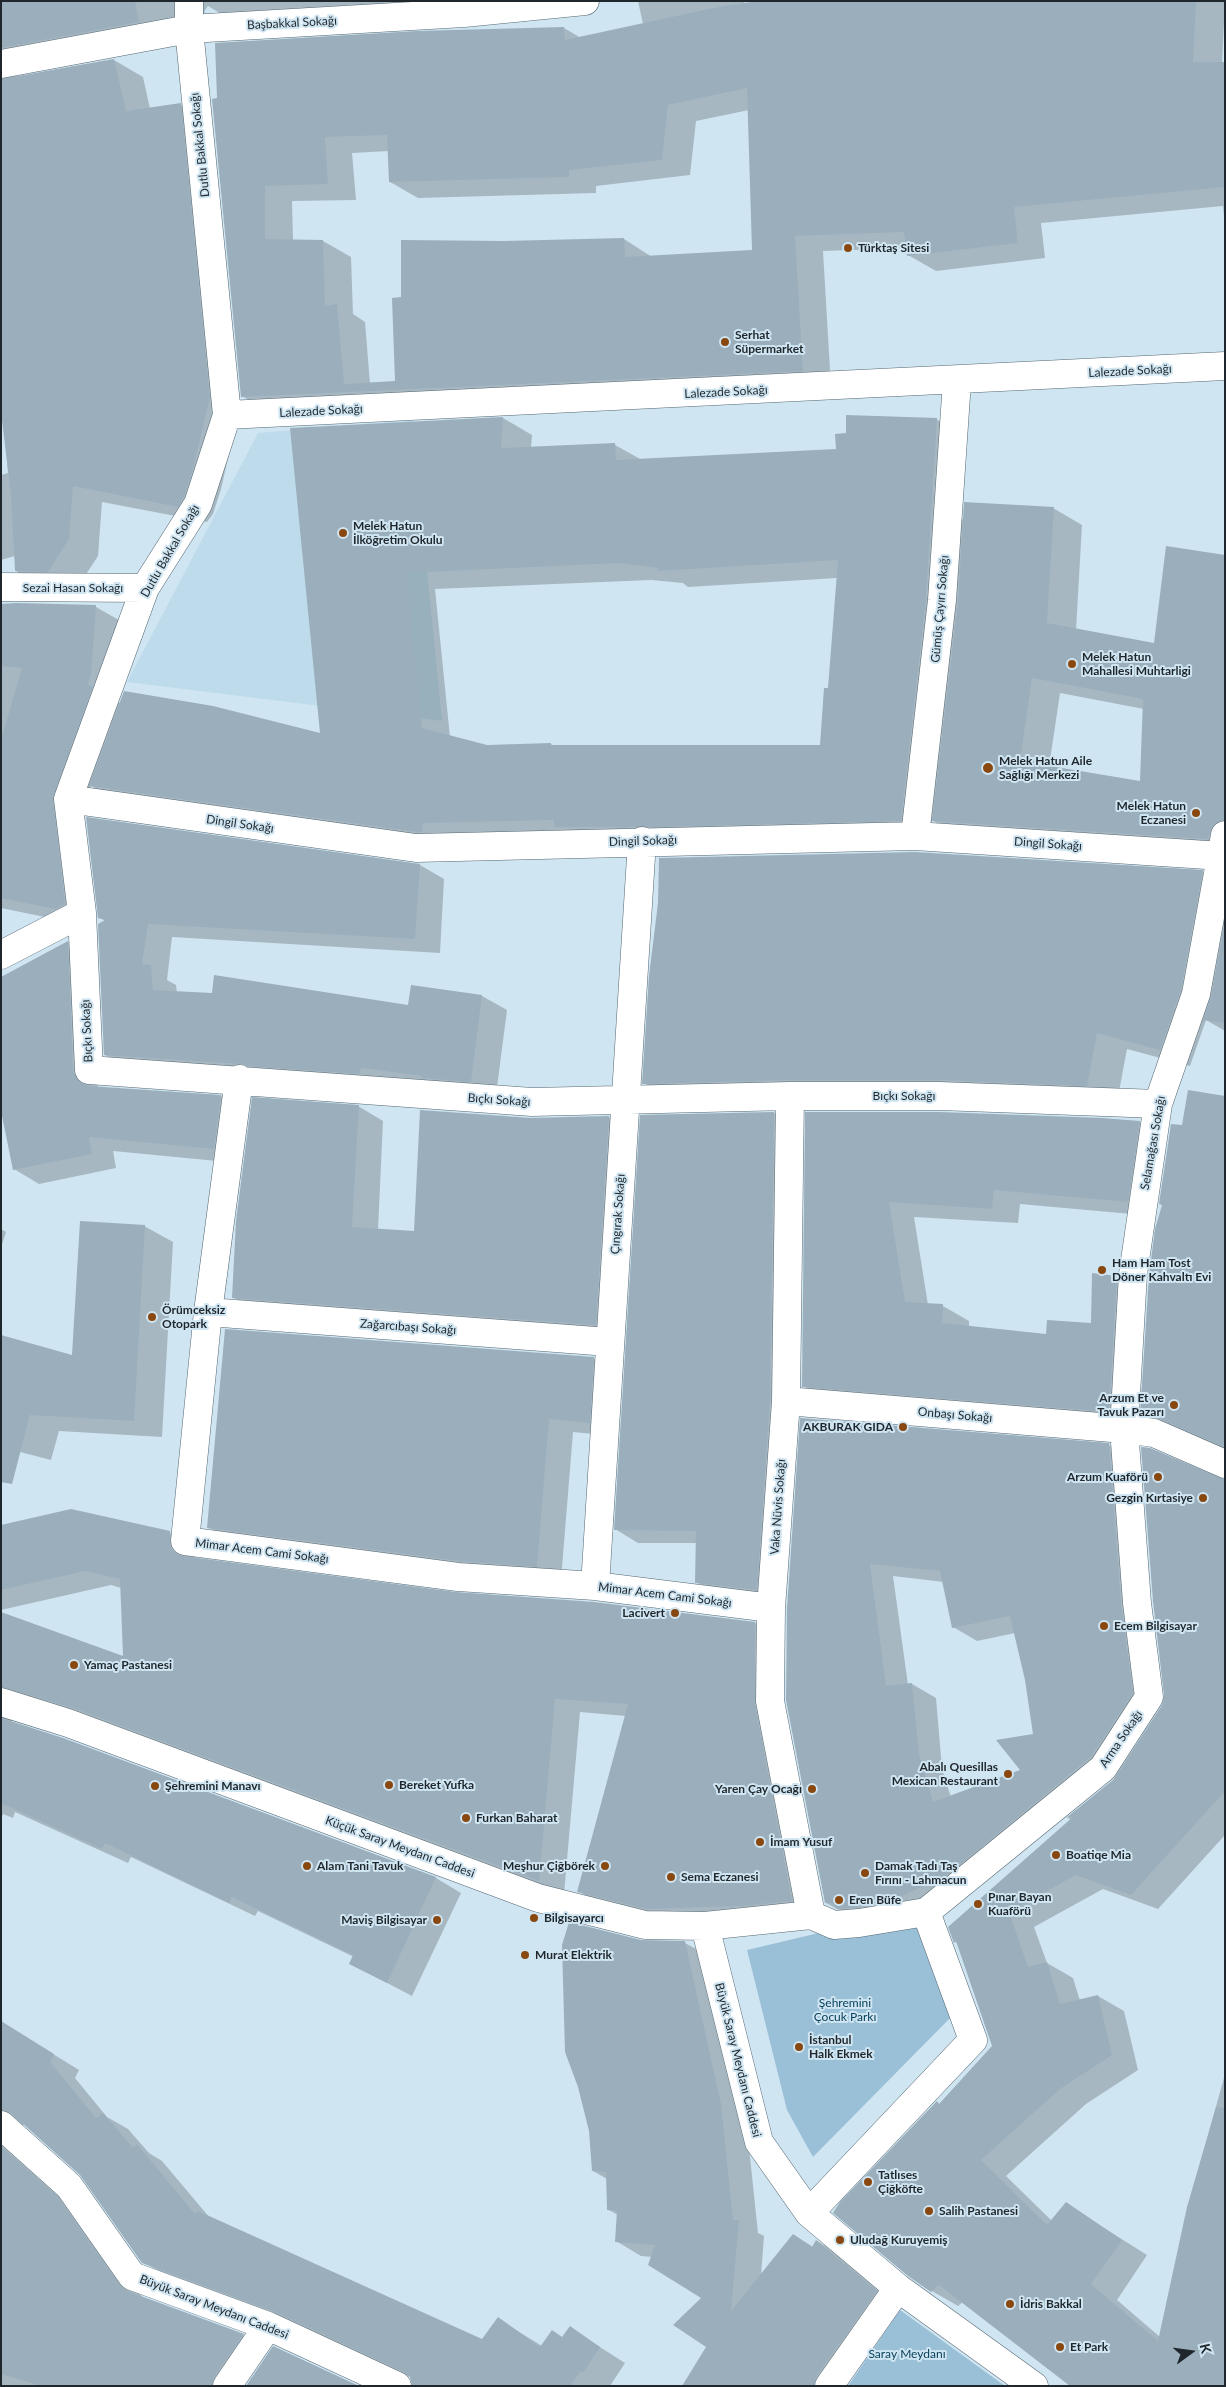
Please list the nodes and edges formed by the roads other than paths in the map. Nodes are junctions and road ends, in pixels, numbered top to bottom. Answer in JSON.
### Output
{"nodes":[{"id":1,"x":189,"y":1,"type":"edge"},
{"id":2,"x":585,"y":1,"type":"edge"},
{"id":3,"x":463,"y":7,"type":"edge"},
{"id":4,"x":189,"y":29,"type":"junction"},
{"id":5,"x":1,"y":64,"type":"edge"},
{"id":6,"x":1225,"y":366,"type":"edge"},
{"id":7,"x":957,"y":381,"type":"junction"},
{"id":8,"x":227,"y":415,"type":"junction"},
{"id":9,"x":1,"y":588,"type":"edge"},
{"id":10,"x":145,"y":588,"type":"junction"},
{"id":11,"x":68,"y":798,"type":"junction"},
{"id":12,"x":915,"y":836,"type":"junction"},
{"id":13,"x":642,"y":841,"type":"junction"},
{"id":14,"x":1223,"y":845,"type":"edge"},
{"id":15,"x":82,"y":913,"type":"junction"},
{"id":16,"x":1,"y":955,"type":"edge"},
{"id":17,"x":239,"y":1079,"type":"junction"},
{"id":18,"x":790,"y":1096,"type":"junction"},
{"id":19,"x":627,"y":1101,"type":"junction"},
{"id":20,"x":1158,"y":1104,"type":"junction"},
{"id":21,"x":208,"y":1312,"type":"junction"},
{"id":22,"x":609,"y":1342,"type":"junction"},
{"id":23,"x":786,"y":1401,"type":"junction"},
{"id":24,"x":1124,"y":1429,"type":"junction"},
{"id":25,"x":1221,"y":1459,"type":"edge"},
{"id":26,"x":595,"y":1586,"type":"junction"},
{"id":27,"x":771,"y":1608,"type":"junction"},
{"id":28,"x":1,"y":1702,"type":"edge"},
{"id":29,"x":926,"y":1912,"type":"junction"},
{"id":30,"x":811,"y":1915,"type":"junction"},
{"id":31,"x":705,"y":1926,"type":"junction"},
{"id":32,"x":1,"y":2125,"type":"edge"},
{"id":33,"x":809,"y":2213,"type":"junction"},
{"id":34,"x":898,"y":2288,"type":"junction"},
{"id":35,"x":268,"y":2326,"type":"junction"},
{"id":36,"x":227,"y":2386,"type":"edge"},
{"id":37,"x":397,"y":2386,"type":"edge"},
{"id":38,"x":829,"y":2386,"type":"edge"},
{"id":39,"x":1034,"y":2386,"type":"edge"}],
"edges":[{"from":1,"to":4,"type":"street","name":"Dutlu Bakkal Sokağı"},
{"from":2,"to":3,"type":"street","name":"Başbakkal Sokağı"},
{"from":3,"to":4,"type":"street","name":"Başbakkal Sokağı"},
{"from":4,"to":5,"type":"street","name":"Başbakkal Sokağı"},
{"from":4,"to":8,"type":"street","name":"Dutlu Bakkal Sokağı"},
{"from":6,"to":7,"type":"street","name":"Lalezade Sokağı"},
{"from":7,"to":8,"type":"street","name":"Lalezade Sokağı"},
{"from":7,"to":12,"type":"street","name":"Gümüş Çayırı Sokağı"},
{"from":8,"to":10,"type":"street","name":"Dutlu Bakkal Sokağı"},
{"from":9,"to":10,"type":"street","name":"Sezai Hasan Sokağı"},
{"from":10,"to":11,"type":"street","name":"Dutlu Bakkal Sokağı"},
{"from":11,"to":13,"type":"street","name":"Dingil Sokağı"},
{"from":11,"to":15,"type":"street","name":"Dutlu Bakkal Sokağı"},
{"from":12,"to":13,"type":"street","name":"Dingil Sokağı"},
{"from":12,"to":14,"type":"street","name":"Dingil Sokağı"},
{"from":13,"to":19,"type":"street","name":"Çıngırak Sokağı"},
{"from":14,"to":20,"type":"street","name":"Selamağası Sokağı"},
{"from":15,"to":16,"type":"street"},
{"from":15,"to":17,"type":"street","name":"Bıçkı Sokağı"},
{"from":17,"to":19,"type":"street","name":"Bıçkı Sokağı"},
{"from":17,"to":21,"type":"street","name":"Mimar Acem Cami Sokağı"},
{"from":18,"to":19,"type":"street","name":"Bıçkı Sokağı"},
{"from":18,"to":20,"type":"street","name":"Bıçkı Sokağı"},
{"from":18,"to":23,"type":"street","name":"Vaka Nüvis Sokağı"},
{"from":19,"to":22,"type":"street","name":"Çıngırak Sokağı"},
{"from":20,"to":24,"type":"street","name":"Selamağası Sokağı"},
{"from":21,"to":22,"type":"street","name":"Zağarcıbaşı Sokağı"},
{"from":21,"to":26,"type":"street","name":"Mimar Acem Cami Sokağı"},
{"from":22,"to":26,"type":"street","name":"Çıngırak Sokağı"},
{"from":23,"to":24,"type":"street","name":"Onbaşı Sokağı"},
{"from":23,"to":27,"type":"street","name":"Vaka Nüvis Sokağı"},
{"from":24,"to":25,"type":"street","name":"Onbaşı Sokağı"},
{"from":24,"to":29,"type":"street","name":"Arma Sokağı"},
{"from":26,"to":27,"type":"street","name":"Mimar Acem Cami Sokağı"},
{"from":27,"to":30,"type":"street","name":"Vaka Nüvis Sokağı"},
{"from":28,"to":31,"type":"street","name":"Küçük Saray Meydanı Caddesi"},
{"from":29,"to":30,"type":"street","name":"Arma Sokağı"},
{"from":29,"to":33,"type":"street"},
{"from":30,"to":31,"type":"street","name":"Küçük Saray Meydanı Caddesi"},
{"from":31,"to":33,"type":"street","name":"Büyük Saray Meydanı Caddesi"},
{"from":32,"to":35,"type":"street","name":"Büyük Saray Meydanı Caddesi"},
{"from":33,"to":34,"type":"street","name":"Büyük Saray Meydanı Caddesi"},
{"from":34,"to":38,"type":"street"},
{"from":34,"to":39,"type":"street","name":"Büyük Saray Meydanı Caddesi"},
{"from":35,"to":36,"type":"street"},
{"from":35,"to":37,"type":"street","name":"Büyük Saray Meydanı Caddesi"}]}
